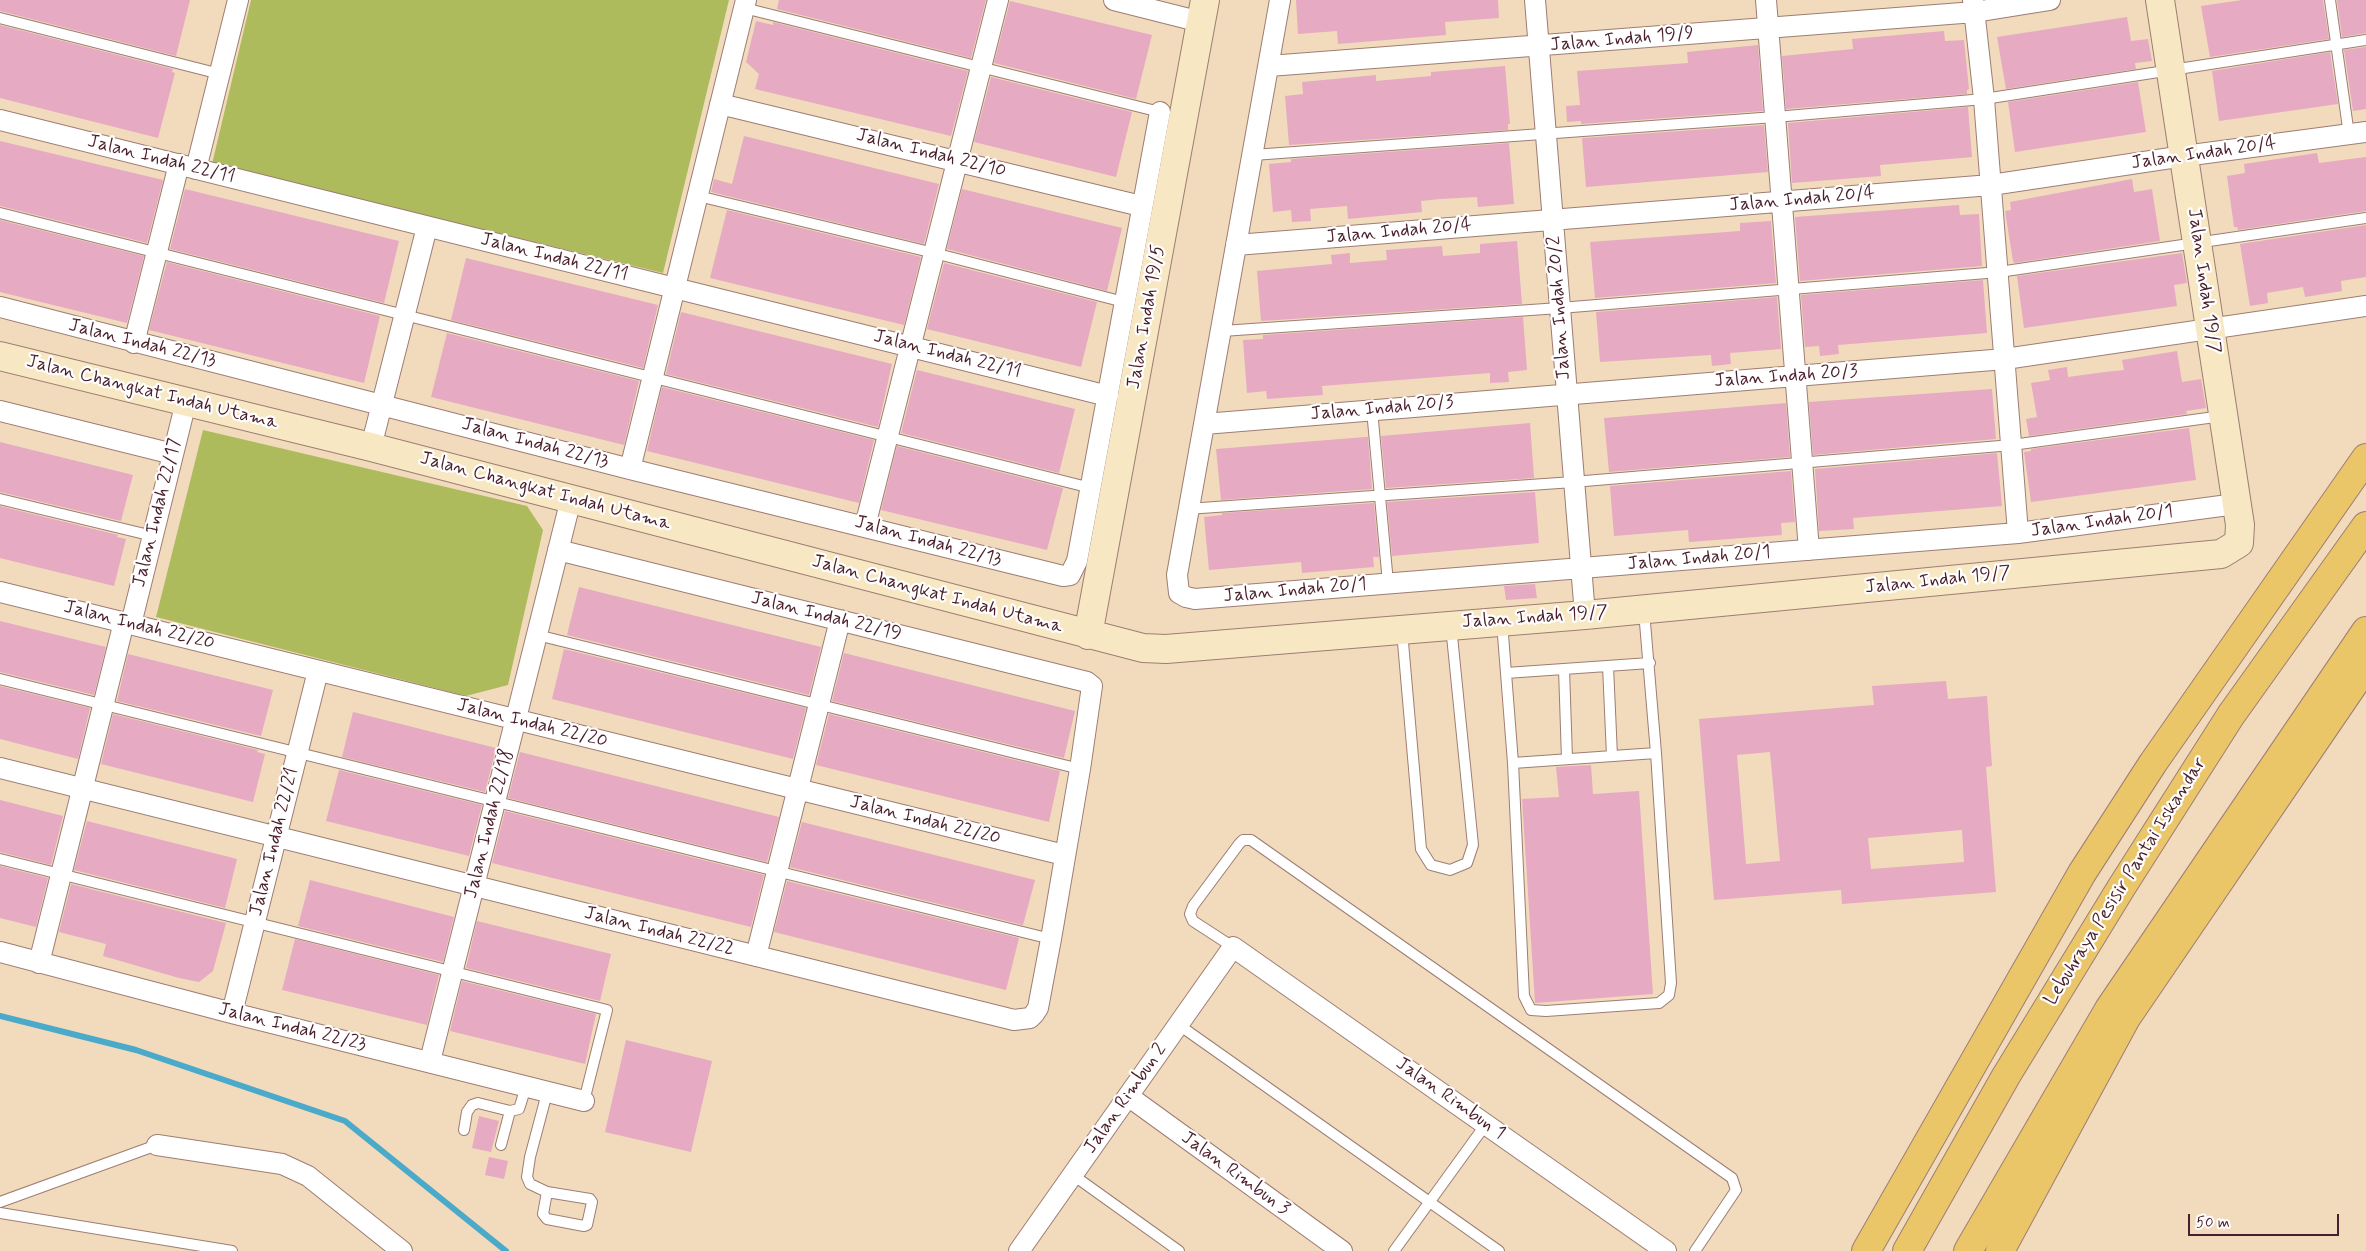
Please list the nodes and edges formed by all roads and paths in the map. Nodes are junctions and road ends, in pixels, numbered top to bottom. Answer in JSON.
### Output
{"nodes":[{"id":1,"x":238,"y":0,"type":"edge"},
{"id":2,"x":998,"y":0,"type":"edge"},
{"id":3,"x":1114,"y":0,"type":"edge"},
{"id":4,"x":1280,"y":0,"type":"edge"},
{"id":5,"x":1536,"y":0,"type":"edge"},
{"id":6,"x":1766,"y":0,"type":"edge"},
{"id":7,"x":2050,"y":0,"type":"edge"},
{"id":8,"x":2160,"y":0,"type":"edge"},
{"id":9,"x":2330,"y":0,"type":"edge"},
{"id":10,"x":745,"y":4,"type":"edge"},
{"id":11,"x":1974,"y":6,"type":"edge"},
{"id":12,"x":1203,"y":11,"type":"edge"},
{"id":13,"x":0,"y":18,"type":"edge"},
{"id":14,"x":1768,"y":28,"type":"junction"},
{"id":15,"x":2366,"y":40,"type":"edge"},
{"id":16,"x":2338,"y":44,"type":"junction"},
{"id":17,"x":1539,"y":46,"type":"junction"},
{"id":18,"x":1269,"y":66,"type":"junction"},
{"id":19,"x":980,"y":67,"type":"junction"},
{"id":20,"x":2170,"y":71,"type":"junction"},
{"id":21,"x":220,"y":74,"type":"junction"},
{"id":22,"x":1984,"y":99,"type":"junction"},
{"id":23,"x":720,"y":104,"type":"junction"},
{"id":24,"x":1160,"y":112,"type":"joint"},
{"id":25,"x":1775,"y":117,"type":"junction"},
{"id":26,"x":0,"y":120,"type":"edge"},
{"id":27,"x":1548,"y":134,"type":"junction"},
{"id":28,"x":2357,"y":134,"type":"edge"},
{"id":29,"x":1253,"y":155,"type":"junction"},
{"id":30,"x":2184,"y":156,"type":"junction"},
{"id":31,"x":957,"y":160,"type":"junction"},
{"id":32,"x":187,"y":167,"type":"junction"},
{"id":33,"x":1991,"y":185,"type":"junction"},
{"id":34,"x":698,"y":196,"type":"junction"},
{"id":35,"x":1780,"y":202,"type":"junction"},
{"id":36,"x":1141,"y":206,"type":"junction"},
{"id":37,"x":0,"y":213,"type":"edge"},
{"id":38,"x":2366,"y":218,"type":"edge"},
{"id":39,"x":1554,"y":220,"type":"junction"},
{"id":40,"x":427,"y":227,"type":"junction"},
{"id":41,"x":2198,"y":242,"type":"junction"},
{"id":42,"x":1236,"y":245,"type":"junction"},
{"id":43,"x":157,"y":253,"type":"junction"},
{"id":44,"x":934,"y":253,"type":"junction"},
{"id":45,"x":1999,"y":272,"type":"junction"},
{"id":46,"x":674,"y":288,"type":"junction"},
{"id":47,"x":1789,"y":288,"type":"junction"},
{"id":48,"x":1124,"y":302,"type":"junction"},
{"id":49,"x":2366,"y":306,"type":"edge"},
{"id":50,"x":0,"y":307,"type":"edge"},
{"id":51,"x":1560,"y":308,"type":"junction"},
{"id":52,"x":404,"y":315,"type":"junction"},
{"id":53,"x":2210,"y":328,"type":"junction"},
{"id":54,"x":1222,"y":332,"type":"junction"},
{"id":55,"x":134,"y":343,"type":"junction"},
{"id":56,"x":910,"y":346,"type":"junction"},
{"id":57,"x":0,"y":356,"type":"edge"},
{"id":58,"x":2005,"y":360,"type":"junction"},
{"id":59,"x":1794,"y":376,"type":"junction"},
{"id":60,"x":653,"y":377,"type":"junction"},
{"id":61,"x":1566,"y":394,"type":"junction"},
{"id":62,"x":1108,"y":396,"type":"junction"},
{"id":63,"x":186,"y":402,"type":"junction"},
{"id":64,"x":382,"y":404,"type":"junction"},
{"id":65,"x":1372,"y":410,"type":"junction"},
{"id":66,"x":0,"y":411,"type":"edge"},
{"id":67,"x":2223,"y":416,"type":"junction"},
{"id":68,"x":1204,"y":424,"type":"junction"},
{"id":69,"x":887,"y":437,"type":"junction"},
{"id":70,"x":2012,"y":445,"type":"junction"},
{"id":71,"x":371,"y":447,"type":"junction"},
{"id":72,"x":173,"y":454,"type":"junction"},
{"id":73,"x":2366,"y":458,"type":"edge"},
{"id":74,"x":1802,"y":462,"type":"junction"},
{"id":75,"x":630,"y":469,"type":"junction"},
{"id":76,"x":1573,"y":482,"type":"junction"},
{"id":77,"x":1091,"y":488,"type":"junction"},
{"id":78,"x":1379,"y":496,"type":"junction"},
{"id":79,"x":0,"y":499,"type":"edge"},
{"id":80,"x":571,"y":499,"type":"junction"},
{"id":81,"x":2236,"y":504,"type":"junction"},
{"id":82,"x":1188,"y":509,"type":"junction"},
{"id":83,"x":865,"y":526,"type":"junction"},
{"id":84,"x":2366,"y":526,"type":"edge"},
{"id":85,"x":2018,"y":533,"type":"junction"},
{"id":86,"x":153,"y":536,"type":"junction"},
{"id":87,"x":558,"y":550,"type":"junction"},
{"id":88,"x":1809,"y":550,"type":"junction"},
{"id":89,"x":1580,"y":569,"type":"junction"},
{"id":90,"x":1388,"y":583,"type":"junction"},
{"id":91,"x":0,"y":592,"type":"edge"},
{"id":92,"x":1644,"y":610,"type":"junction"},
{"id":93,"x":1584,"y":615,"type":"junction"},
{"id":94,"x":840,"y":620,"type":"junction"},
{"id":95,"x":1502,"y":621,"type":"junction"},
{"id":96,"x":127,"y":623,"type":"junction"},
{"id":97,"x":1451,"y":625,"type":"junction"},
{"id":98,"x":1402,"y":628,"type":"junction"},
{"id":99,"x":2366,"y":631,"type":"edge"},
{"id":100,"x":537,"y":635,"type":"junction"},
{"id":101,"x":1088,"y":635,"type":"junction"},
{"id":102,"x":1650,"y":663,"type":"junction"},
{"id":103,"x":1608,"y":666,"type":"junction"},
{"id":104,"x":2366,"y":666,"type":"edge"},
{"id":105,"x":1564,"y":669,"type":"junction"},
{"id":106,"x":318,"y":671,"type":"junction"},
{"id":107,"x":1506,"y":673,"type":"junction"},
{"id":108,"x":0,"y":679,"type":"edge"},
{"id":109,"x":104,"y":705,"type":"junction"},
{"id":110,"x":819,"y":705,"type":"junction"},
{"id":111,"x":516,"y":720,"type":"junction"},
{"id":112,"x":1656,"y":752,"type":"junction"},
{"id":113,"x":297,"y":753,"type":"junction"},
{"id":114,"x":1612,"y":756,"type":"junction"},
{"id":115,"x":1566,"y":759,"type":"junction"},
{"id":116,"x":1513,"y":763,"type":"junction"},
{"id":117,"x":0,"y":768,"type":"edge"},
{"id":118,"x":1080,"y":769,"type":"junction"},
{"id":119,"x":82,"y":788,"type":"junction"},
{"id":120,"x":798,"y":790,"type":"junction"},
{"id":121,"x":496,"y":802,"type":"junction"},
{"id":122,"x":276,"y":836,"type":"junction"},
{"id":123,"x":1064,"y":855,"type":"junction"},
{"id":124,"x":0,"y":859,"type":"edge"},
{"id":125,"x":777,"y":872,"type":"junction"},
{"id":126,"x":61,"y":874,"type":"junction"},
{"id":127,"x":474,"y":886,"type":"junction"},
{"id":128,"x":255,"y":922,"type":"junction"},
{"id":129,"x":1051,"y":939,"type":"junction"},
{"id":130,"x":1233,"y":947,"type":"junction"},
{"id":131,"x":0,"y":952,"type":"edge"},
{"id":132,"x":756,"y":956,"type":"junction"},
{"id":133,"x":39,"y":963,"type":"junction"},
{"id":134,"x":453,"y":971,"type":"junction"},
{"id":135,"x":232,"y":1013,"type":"junction"},
{"id":136,"x":1179,"y":1025,"type":"junction"},
{"id":137,"x":430,"y":1062,"type":"junction"},
{"id":138,"x":526,"y":1087,"type":"junction"},
{"id":139,"x":547,"y":1093,"type":"junction"},
{"id":140,"x":1128,"y":1096,"type":"junction"},
{"id":141,"x":584,"y":1101,"type":"joint"},
{"id":142,"x":510,"y":1111,"type":"junction"},
{"id":143,"x":1486,"y":1124,"type":"junction"},
{"id":144,"x":464,"y":1130,"type":"dead end"},
{"id":145,"x":157,"y":1145,"type":"joint"},
{"id":146,"x":502,"y":1145,"type":"dead end"},
{"id":147,"x":1073,"y":1175,"type":"junction"},
{"id":148,"x":548,"y":1192,"type":"junction"},
{"id":149,"x":0,"y":1202,"type":"edge"},
{"id":150,"x":1430,"y":1202,"type":"junction"},
{"id":151,"x":0,"y":1213,"type":"edge"},
{"id":152,"x":1873,"y":1246,"type":"edge"},
{"id":153,"x":1021,"y":1250,"type":"edge"},
{"id":154,"x":232,"y":1251,"type":"edge"},
{"id":155,"x":402,"y":1251,"type":"edge"},
{"id":156,"x":1179,"y":1251,"type":"edge"},
{"id":157,"x":1342,"y":1251,"type":"edge"},
{"id":158,"x":1394,"y":1251,"type":"edge"},
{"id":159,"x":1499,"y":1251,"type":"edge"},
{"id":160,"x":1666,"y":1251,"type":"edge"},
{"id":161,"x":1695,"y":1251,"type":"edge"},
{"id":162,"x":1908,"y":1251,"type":"edge"},
{"id":163,"x":1968,"y":1251,"type":"edge"},
{"id":164,"x":2000,"y":1251,"type":"edge"}],
"edges":[{"from":1,"to":21,"type":"street"},
{"from":2,"to":19,"type":"street"},
{"from":3,"to":12,"type":"street"},
{"from":4,"to":18,"type":"street"},
{"from":5,"to":17,"type":"street","name":"Jalan Indah 20/2"},
{"from":6,"to":14,"type":"street"},
{"from":7,"to":11,"type":"street","name":"Jalan Indah 19/9"},
{"from":8,"to":20,"type":"street","name":"Jalan Indah 19/7"},
{"from":9,"to":16,"type":"lane"},
{"from":10,"to":19,"type":"lane"},
{"from":10,"to":23,"type":"street"},
{"from":11,"to":14,"type":"street","name":"Jalan Indah 19/9"},
{"from":11,"to":22,"type":"street"},
{"from":12,"to":101,"type":"street","name":"Jalan Indah 19/5"},
{"from":13,"to":21,"type":"lane"},
{"from":14,"to":17,"type":"street","name":"Jalan Indah 19/9"},
{"from":14,"to":25,"type":"street"},
{"from":15,"to":16,"type":"lane"},
{"from":16,"to":20,"type":"lane"},
{"from":16,"to":28,"type":"lane"},
{"from":17,"to":18,"type":"street","name":"Jalan Indah 19/9"},
{"from":17,"to":27,"type":"street","name":"Jalan Indah 20/2"},
{"from":18,"to":29,"type":"street"},
{"from":19,"to":24,"type":"lane"},
{"from":19,"to":31,"type":"street"},
{"from":20,"to":22,"type":"lane"},
{"from":20,"to":30,"type":"street","name":"Jalan Indah 19/7"},
{"from":21,"to":32,"type":"street"},
{"from":22,"to":25,"type":"lane"},
{"from":22,"to":33,"type":"street"},
{"from":23,"to":31,"type":"street","name":"Jalan Indah 22/10"},
{"from":23,"to":34,"type":"street"},
{"from":24,"to":36,"type":"street"},
{"from":25,"to":27,"type":"lane"},
{"from":25,"to":35,"type":"street"},
{"from":26,"to":32,"type":"street","name":"Jalan Indah 22/11"},
{"from":27,"to":29,"type":"lane"},
{"from":27,"to":39,"type":"street","name":"Jalan Indah 20/2"},
{"from":28,"to":30,"type":"street","name":"Jalan Indah 20/4"},
{"from":29,"to":42,"type":"street"},
{"from":30,"to":33,"type":"street","name":"Jalan Indah 20/4"},
{"from":30,"to":41,"type":"street","name":"Jalan Indah 19/7"},
{"from":31,"to":36,"type":"street","name":"Jalan Indah 22/10"},
{"from":31,"to":44,"type":"street"},
{"from":32,"to":40,"type":"street","name":"Jalan Indah 22/11"},
{"from":32,"to":43,"type":"street"},
{"from":33,"to":35,"type":"street","name":"Jalan Indah 20/4"},
{"from":33,"to":45,"type":"street"},
{"from":34,"to":44,"type":"lane"},
{"from":34,"to":46,"type":"street"},
{"from":35,"to":39,"type":"street","name":"Jalan Indah 20/4"},
{"from":35,"to":47,"type":"street"},
{"from":36,"to":48,"type":"street"},
{"from":37,"to":43,"type":"lane"},
{"from":38,"to":41,"type":"lane"},
{"from":39,"to":42,"type":"street","name":"Jalan Indah 20/4"},
{"from":39,"to":51,"type":"street","name":"Jalan Indah 20/2"},
{"from":40,"to":46,"type":"street","name":"Jalan Indah 22/11"},
{"from":40,"to":52,"type":"street"},
{"from":41,"to":45,"type":"lane"},
{"from":41,"to":53,"type":"street","name":"Jalan Indah 19/7"},
{"from":42,"to":54,"type":"street"},
{"from":43,"to":52,"type":"lane"},
{"from":43,"to":55,"type":"street"},
{"from":44,"to":48,"type":"lane"},
{"from":44,"to":56,"type":"street"},
{"from":45,"to":47,"type":"lane"},
{"from":45,"to":58,"type":"street"},
{"from":46,"to":56,"type":"street","name":"Jalan Indah 22/11"},
{"from":46,"to":60,"type":"street"},
{"from":47,"to":51,"type":"lane"},
{"from":47,"to":59,"type":"street"},
{"from":48,"to":62,"type":"street"},
{"from":49,"to":53,"type":"street","name":"Jalan Indah 20/3"},
{"from":50,"to":55,"type":"street","name":"Jalan Indah 22/13"},
{"from":51,"to":54,"type":"lane"},
{"from":51,"to":61,"type":"street","name":"Jalan Indah 20/2"},
{"from":52,"to":60,"type":"lane"},
{"from":52,"to":64,"type":"street"},
{"from":53,"to":58,"type":"street","name":"Jalan Indah 20/3"},
{"from":53,"to":67,"type":"street","name":"Jalan Indah 19/7"},
{"from":54,"to":68,"type":"street"},
{"from":55,"to":64,"type":"street","name":"Jalan Indah 22/13"},
{"from":56,"to":62,"type":"street","name":"Jalan Indah 22/11"},
{"from":56,"to":69,"type":"street"},
{"from":57,"to":63,"type":"street","name":"Jalan Changkat Indah Utama"},
{"from":58,"to":59,"type":"street","name":"Jalan Indah 20/3"},
{"from":58,"to":70,"type":"street"},
{"from":59,"to":61,"type":"street","name":"Jalan Indah 20/3"},
{"from":59,"to":74,"type":"street"},
{"from":60,"to":69,"type":"lane"},
{"from":60,"to":75,"type":"street"},
{"from":61,"to":65,"type":"street","name":"Jalan Indah 20/3"},
{"from":61,"to":76,"type":"street","name":"Jalan Indah 20/2"},
{"from":62,"to":77,"type":"street"},
{"from":63,"to":71,"type":"street","name":"Jalan Changkat Indah Utama"},
{"from":63,"to":72,"type":"street","name":"Jalan Indah 22/17"},
{"from":64,"to":71,"type":"street"},
{"from":64,"to":75,"type":"street","name":"Jalan Indah 22/13"},
{"from":65,"to":68,"type":"street","name":"Jalan Indah 20/3"},
{"from":65,"to":78,"type":"lane"},
{"from":66,"to":72,"type":"street"},
{"from":67,"to":70,"type":"lane"},
{"from":67,"to":81,"type":"street","name":"Jalan Indah 19/7"},
{"from":68,"to":82,"type":"street"},
{"from":69,"to":77,"type":"lane"},
{"from":69,"to":83,"type":"street"},
{"from":70,"to":74,"type":"lane"},
{"from":70,"to":85,"type":"street"},
{"from":71,"to":80,"type":"street","name":"Jalan Changkat Indah Utama"},
{"from":72,"to":86,"type":"street","name":"Jalan Indah 22/17"},
{"from":73,"to":152,"type":"main road"},
{"from":74,"to":76,"type":"lane"},
{"from":74,"to":88,"type":"street"},
{"from":75,"to":83,"type":"street","name":"Jalan Indah 22/13"},
{"from":76,"to":78,"type":"lane"},
{"from":76,"to":89,"type":"street","name":"Jalan Indah 20/2"},
{"from":77,"to":83,"type":"street","name":"Jalan Indah 22/13"},
{"from":78,"to":82,"type":"lane"},
{"from":78,"to":90,"type":"lane"},
{"from":79,"to":86,"type":"lane"},
{"from":80,"to":87,"type":"street","name":"Jalan Indah 22/18"},
{"from":80,"to":101,"type":"street","name":"Jalan Changkat Indah Utama"},
{"from":81,"to":85,"type":"street","name":"Jalan Indah 20/1"},
{"from":81,"to":92,"type":"street","name":"Jalan Indah 19/7"},
{"from":82,"to":90,"type":"street","name":"Jalan Indah 20/1"},
{"from":84,"to":162,"type":"main road","name":"Lebuhraya Pesisir Pantai Iskandar"},
{"from":85,"to":88,"type":"street","name":"Jalan Indah 20/1"},
{"from":86,"to":96,"type":"street","name":"Jalan Indah 22/17"},
{"from":87,"to":94,"type":"street","name":"Jalan Indah 22/19"},
{"from":87,"to":100,"type":"street","name":"Jalan Indah 22/18"},
{"from":88,"to":89,"type":"street","name":"Jalan Indah 20/1"},
{"from":89,"to":90,"type":"street","name":"Jalan Indah 20/1"},
{"from":89,"to":93,"type":"street","name":"Jalan Indah 20/2"},
{"from":91,"to":96,"type":"street","name":"Jalan Indah 22/20"},
{"from":92,"to":93,"type":"street","name":"Jalan Indah 19/7"},
{"from":92,"to":102,"type":"lane"},
{"from":93,"to":95,"type":"street","name":"Jalan Indah 19/7"},
{"from":94,"to":110,"type":"street"},
{"from":94,"to":118,"type":"street","name":"Jalan Indah 22/19"},
{"from":95,"to":97,"type":"street","name":"Jalan Indah 19/7"},
{"from":95,"to":107,"type":"lane"},
{"from":96,"to":106,"type":"street","name":"Jalan Indah 22/20"},
{"from":96,"to":109,"type":"street","name":"Jalan Indah 22/17"},
{"from":97,"to":98,"type":"street","name":"Jalan Indah 19/7"},
{"from":97,"to":98,"type":"lane"},
{"from":98,"to":101,"type":"street","name":"Jalan Indah 19/7"},
{"from":99,"to":163,"type":"main road"},
{"from":100,"to":110,"type":"lane"},
{"from":100,"to":111,"type":"street","name":"Jalan Indah 22/18"},
{"from":102,"to":103,"type":"lane"},
{"from":102,"to":112,"type":"lane"},
{"from":103,"to":105,"type":"lane"},
{"from":103,"to":114,"type":"lane"},
{"from":104,"to":164,"type":"main road"},
{"from":105,"to":107,"type":"lane"},
{"from":105,"to":115,"type":"lane"},
{"from":106,"to":111,"type":"street","name":"Jalan Indah 22/20"},
{"from":106,"to":113,"type":"street","name":"Jalan Indah 22/21"},
{"from":107,"to":116,"type":"lane"},
{"from":108,"to":109,"type":"lane"},
{"from":109,"to":113,"type":"lane"},
{"from":109,"to":119,"type":"street","name":"Jalan Indah 22/17"},
{"from":110,"to":118,"type":"lane"},
{"from":110,"to":120,"type":"street"},
{"from":111,"to":120,"type":"street","name":"Jalan Indah 22/20"},
{"from":111,"to":121,"type":"street","name":"Jalan Indah 22/18"},
{"from":112,"to":114,"type":"lane"},
{"from":112,"to":116,"type":"lane"},
{"from":113,"to":121,"type":"lane"},
{"from":113,"to":122,"type":"street","name":"Jalan Indah 22/21"},
{"from":114,"to":115,"type":"lane"},
{"from":115,"to":116,"type":"lane"},
{"from":117,"to":119,"type":"street","name":"Jalan Indah 22/22"},
{"from":118,"to":123,"type":"street"},
{"from":119,"to":122,"type":"street","name":"Jalan Indah 22/22"},
{"from":119,"to":126,"type":"street","name":"Jalan Indah 22/17"},
{"from":120,"to":123,"type":"street","name":"Jalan Indah 22/20"},
{"from":120,"to":125,"type":"street"},
{"from":121,"to":125,"type":"lane"},
{"from":121,"to":127,"type":"street","name":"Jalan Indah 22/18"},
{"from":122,"to":127,"type":"street","name":"Jalan Indah 22/22"},
{"from":122,"to":128,"type":"street","name":"Jalan Indah 22/21"},
{"from":123,"to":129,"type":"street"},
{"from":124,"to":126,"type":"lane"},
{"from":125,"to":129,"type":"lane"},
{"from":125,"to":132,"type":"street"},
{"from":126,"to":128,"type":"lane"},
{"from":126,"to":133,"type":"street","name":"Jalan Indah 22/17"},
{"from":127,"to":132,"type":"street","name":"Jalan Indah 22/22"},
{"from":127,"to":134,"type":"street","name":"Jalan Indah 22/18"},
{"from":128,"to":134,"type":"lane"},
{"from":128,"to":135,"type":"street","name":"Jalan Indah 22/21"},
{"from":129,"to":132,"type":"street","name":"Jalan Indah 22/22"},
{"from":130,"to":136,"type":"street","name":"Jalan Rimbun 2"},
{"from":130,"to":143,"type":"street","name":"Jalan Rimbun 1"},
{"from":130,"to":161,"type":"lane"},
{"from":131,"to":133,"type":"street","name":"Jalan Indah 22/23"},
{"from":133,"to":135,"type":"street","name":"Jalan Indah 22/23"},
{"from":134,"to":137,"type":"street","name":"Jalan Indah 22/18"},
{"from":134,"to":141,"type":"lane"},
{"from":135,"to":137,"type":"street","name":"Jalan Indah 22/23"},
{"from":136,"to":140,"type":"street","name":"Jalan Rimbun 2"},
{"from":136,"to":150,"type":"lane"},
{"from":137,"to":138,"type":"street","name":"Jalan Indah 22/23"},
{"from":138,"to":139,"type":"street","name":"Jalan Indah 22/23"},
{"from":138,"to":142,"type":"lane"},
{"from":139,"to":141,"type":"street","name":"Jalan Indah 22/23"},
{"from":139,"to":148,"type":"lane"},
{"from":140,"to":147,"type":"street","name":"Jalan Rimbun 2"},
{"from":140,"to":157,"type":"street","name":"Jalan Rimbun 3"},
{"from":142,"to":144,"type":"lane"},
{"from":142,"to":146,"type":"lane"},
{"from":143,"to":150,"type":"lane"},
{"from":143,"to":160,"type":"street","name":"Jalan Rimbun 1"},
{"from":145,"to":149,"type":"lane"},
{"from":145,"to":155,"type":"street"},
{"from":147,"to":153,"type":"street","name":"Jalan Rimbun 2"},
{"from":147,"to":156,"type":"lane"},
{"from":148,"to":148,"type":"lane"},
{"from":150,"to":158,"type":"lane"},
{"from":150,"to":159,"type":"lane"},
{"from":151,"to":154,"type":"lane"}]}
